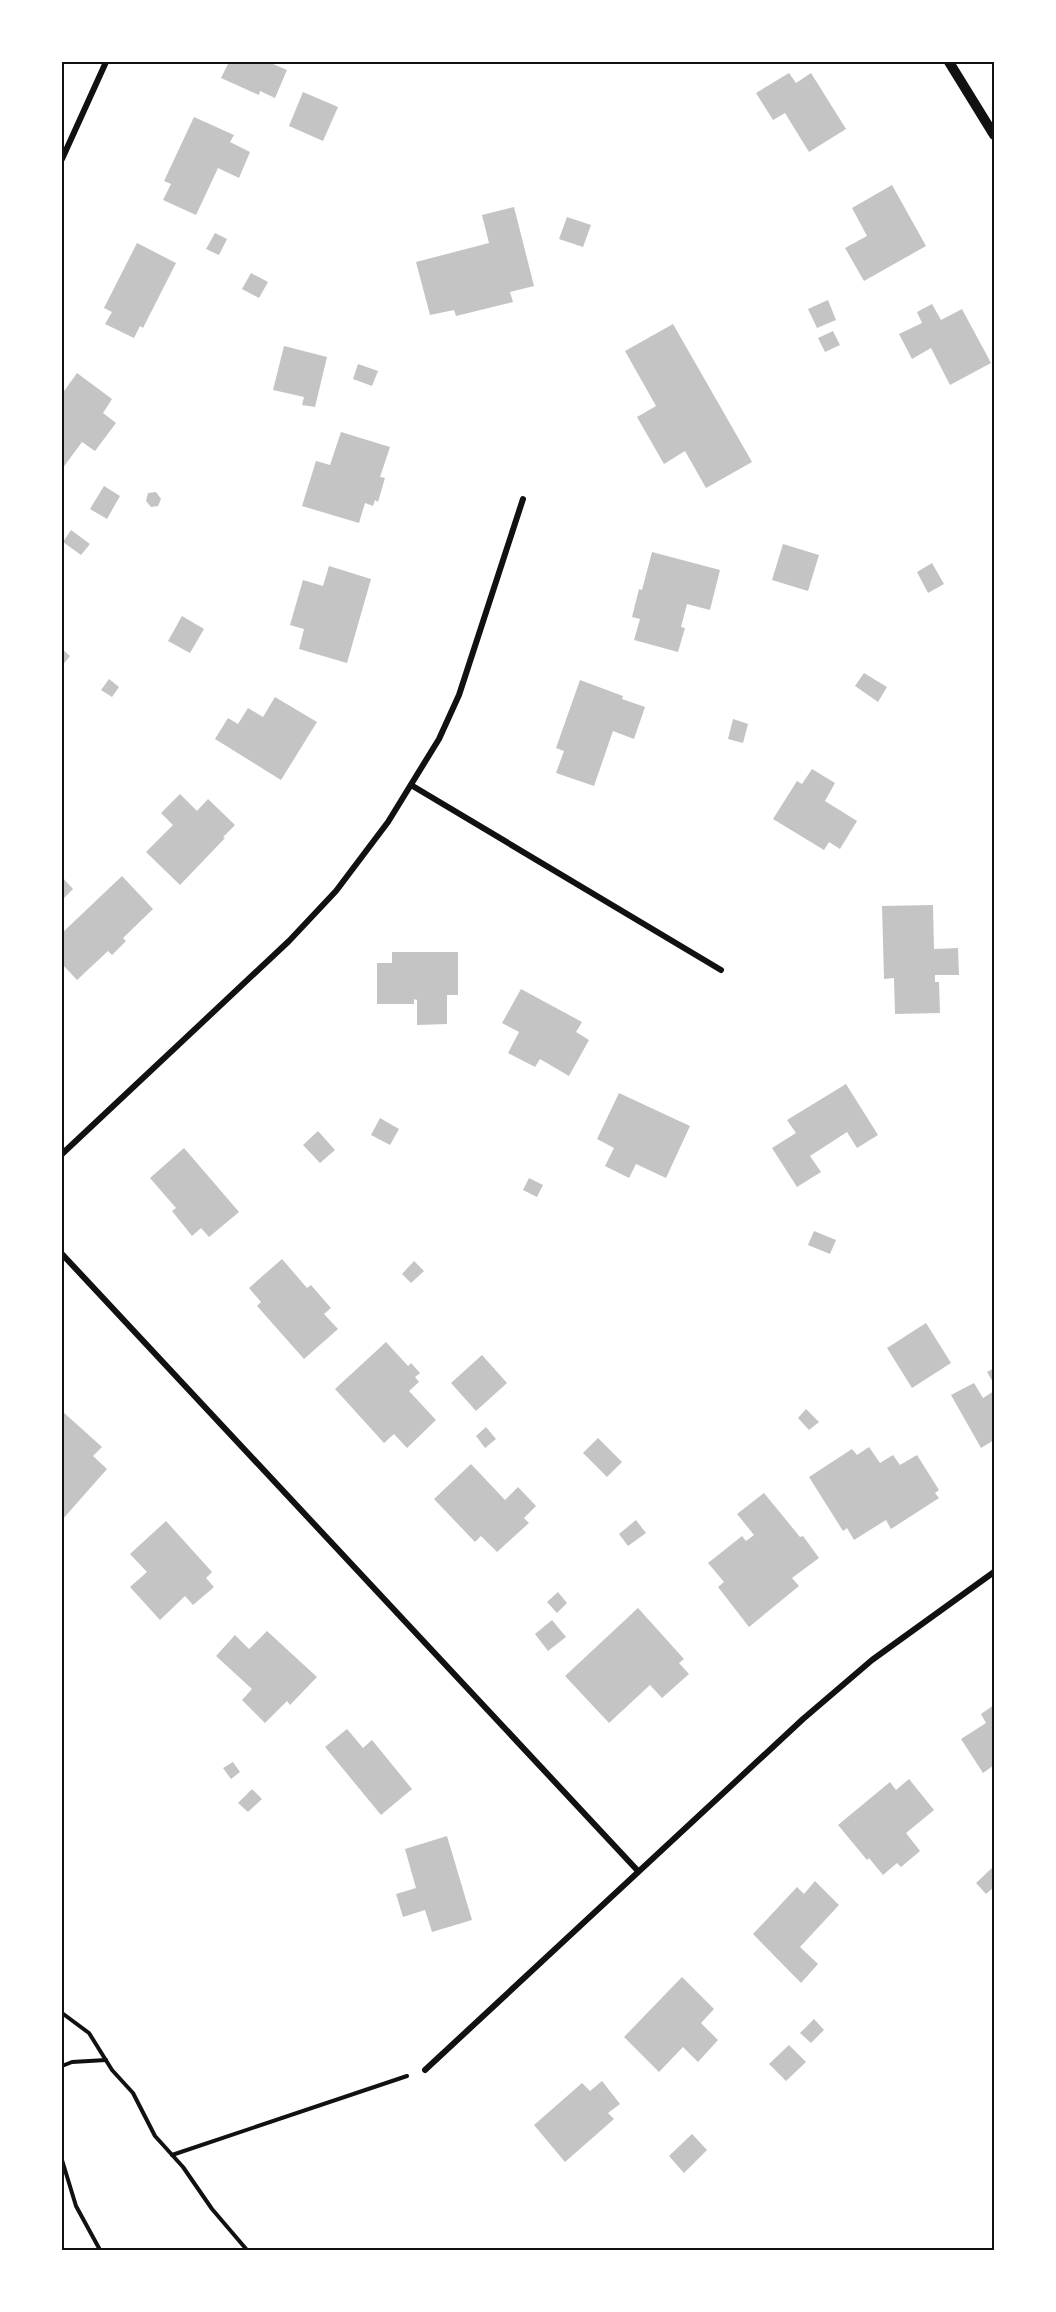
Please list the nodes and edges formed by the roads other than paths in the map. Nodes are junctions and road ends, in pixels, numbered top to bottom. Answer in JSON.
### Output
{"nodes":[{"id":1,"x":106,"y":62,"type":"edge"},
{"id":2,"x":949,"y":62,"type":"edge"},
{"id":3,"x":994,"y":135,"type":"edge"},
{"id":4,"x":62,"y":159,"type":"edge"},
{"id":5,"x":523,"y":499,"type":"dead end"},
{"id":6,"x":411,"y":785,"type":"junction"},
{"id":7,"x":721,"y":970,"type":"dead end"},
{"id":8,"x":62,"y":1154,"type":"edge"},
{"id":9,"x":62,"y":1254,"type":"edge"},
{"id":10,"x":994,"y":1572,"type":"edge"},
{"id":11,"x":638,"y":1871,"type":"junction"},
{"id":12,"x":425,"y":2070,"type":"road end"}],
"edges":[{"from":1,"to":4,"type":"street"},
{"from":2,"to":3,"type":"street"},
{"from":5,"to":6,"type":"street"},
{"from":6,"to":7,"type":"street"},
{"from":6,"to":8,"type":"street"},
{"from":9,"to":11,"type":"street"},
{"from":10,"to":11,"type":"street"},
{"from":11,"to":12,"type":"street"}]}
